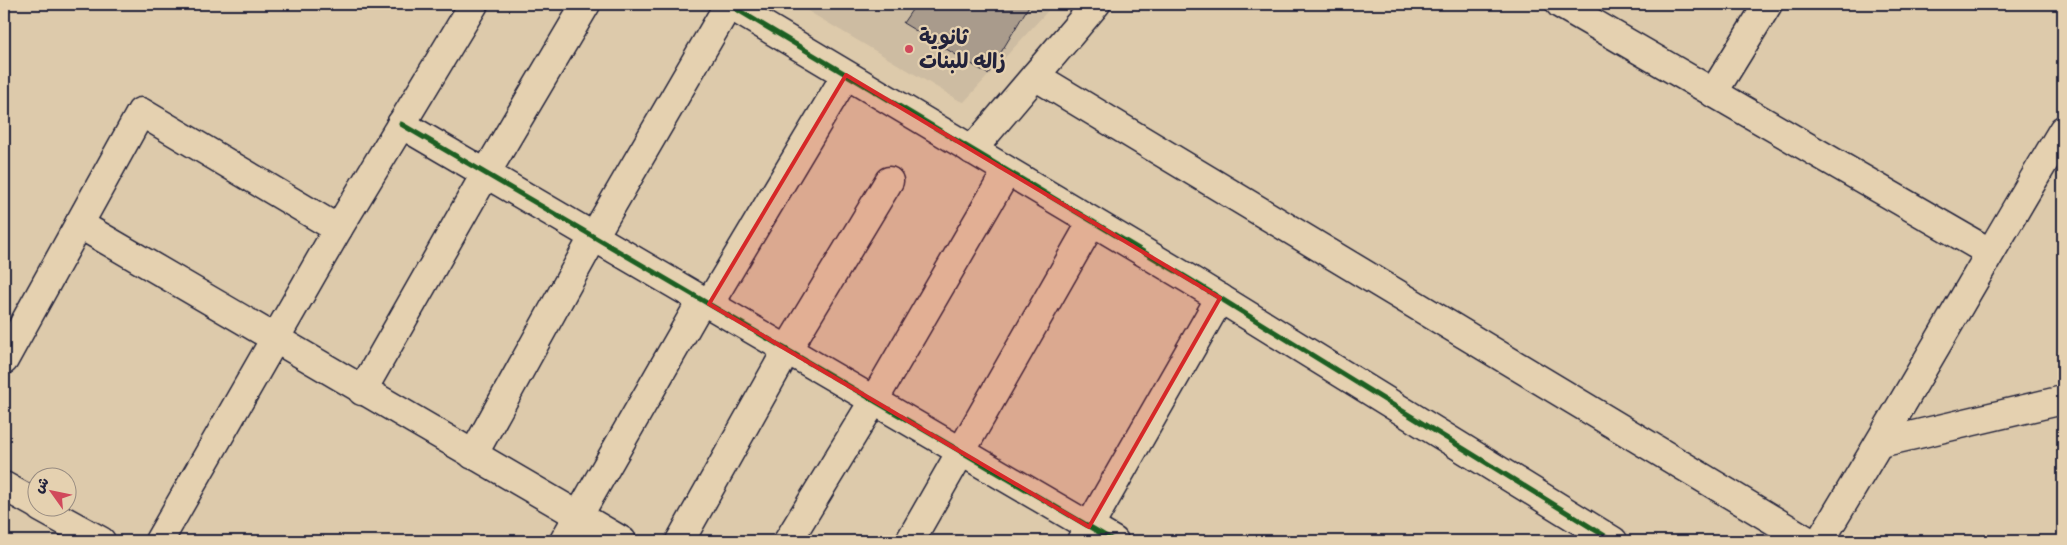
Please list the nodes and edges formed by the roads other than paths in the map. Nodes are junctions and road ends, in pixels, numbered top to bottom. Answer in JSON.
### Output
{"nodes":[{"id":1,"x":474,"y":4,"type":"edge"},
{"id":2,"x":586,"y":4,"type":"edge"},
{"id":3,"x":729,"y":4,"type":"edge"},
{"id":4,"x":1096,"y":4,"type":"edge"},
{"id":5,"x":1560,"y":4,"type":"edge"},
{"id":6,"x":1768,"y":4,"type":"edge"},
{"id":7,"x":846,"y":75,"type":"junction"},
{"id":8,"x":1035,"y":76,"type":"junction"},
{"id":9,"x":1713,"y":93,"type":"junction"},
{"id":10,"x":401,"y":124,"type":"junction"},
{"id":11,"x":2063,"y":130,"type":"edge"},
{"id":12,"x":972,"y":150,"type":"junction"},
{"id":13,"x":1008,"y":171,"type":"junction"},
{"id":14,"x":486,"y":173,"type":"junction"},
{"id":15,"x":889,"y":181,"type":"dead end"},
{"id":16,"x":1092,"y":222,"type":"junction"},
{"id":17,"x":79,"y":224,"type":"junction"},
{"id":18,"x":338,"y":229,"type":"junction"},
{"id":19,"x":594,"y":236,"type":"junction"},
{"id":20,"x":1989,"y":252,"type":"junction"},
{"id":21,"x":1220,"y":298,"type":"junction"},
{"id":22,"x":705,"y":302,"type":"junction"},
{"id":23,"x":274,"y":340,"type":"junction"},
{"id":24,"x":787,"y":350,"type":"junction"},
{"id":25,"x":4,"y":360,"type":"edge"},
{"id":26,"x":362,"y":391,"type":"junction"},
{"id":27,"x":874,"y":400,"type":"junction"},
{"id":28,"x":2063,"y":400,"type":"edge"},
{"id":29,"x":1880,"y":443,"type":"junction"},
{"id":30,"x":961,"y":452,"type":"junction"},
{"id":31,"x":473,"y":455,"type":"junction"},
{"id":32,"x":4,"y":486,"type":"edge"},
{"id":33,"x":28,"y":499,"type":"edge"},
{"id":34,"x":578,"y":516,"type":"junction"},
{"id":35,"x":59,"y":518,"type":"edge"},
{"id":36,"x":1085,"y":534,"type":"edge"},
{"id":37,"x":100,"y":541,"type":"edge"},
{"id":38,"x":159,"y":541,"type":"edge"},
{"id":39,"x":564,"y":541,"type":"edge"},
{"id":40,"x":622,"y":541,"type":"edge"},
{"id":41,"x":680,"y":541,"type":"edge"},
{"id":42,"x":788,"y":541,"type":"edge"},
{"id":43,"x":910,"y":541,"type":"edge"},
{"id":44,"x":1114,"y":541,"type":"edge"},
{"id":45,"x":1613,"y":541,"type":"edge"},
{"id":46,"x":1808,"y":541,"type":"edge"},
{"id":47,"x":1820,"y":541,"type":"edge"}],
"edges":[{"from":1,"to":10,"type":"street"},
{"from":2,"to":14,"type":"street"},
{"from":3,"to":7,"type":"street"},
{"from":3,"to":19,"type":"street"},
{"from":4,"to":8,"type":"street"},
{"from":5,"to":9,"type":"street"},
{"from":6,"to":9,"type":"street"},
{"from":7,"to":12,"type":"street"},
{"from":7,"to":22,"type":"street"},
{"from":8,"to":12,"type":"street"},
{"from":8,"to":46,"type":"street"},
{"from":9,"to":20,"type":"street"},
{"from":10,"to":14,"type":"street"},
{"from":10,"to":18,"type":"street"},
{"from":11,"to":20,"type":"street"},
{"from":12,"to":13,"type":"street"},
{"from":13,"to":16,"type":"street"},
{"from":13,"to":27,"type":"street"},
{"from":14,"to":19,"type":"street"},
{"from":14,"to":26,"type":"street"},
{"from":15,"to":24,"type":"street"},
{"from":16,"to":21,"type":"street"},
{"from":16,"to":30,"type":"street"},
{"from":17,"to":18,"type":"street"},
{"from":17,"to":23,"type":"street"},
{"from":17,"to":25,"type":"street"},
{"from":18,"to":23,"type":"street"},
{"from":19,"to":22,"type":"street"},
{"from":19,"to":31,"type":"street"},
{"from":20,"to":29,"type":"street"},
{"from":21,"to":36,"type":"street"},
{"from":21,"to":45,"type":"street"},
{"from":22,"to":24,"type":"street"},
{"from":22,"to":34,"type":"street"},
{"from":23,"to":26,"type":"street"},
{"from":23,"to":38,"type":"street"},
{"from":24,"to":27,"type":"street"},
{"from":24,"to":41,"type":"street"},
{"from":26,"to":31,"type":"street"},
{"from":27,"to":30,"type":"street"},
{"from":27,"to":42,"type":"street"},
{"from":28,"to":29,"type":"street"},
{"from":29,"to":47,"type":"street"},
{"from":30,"to":36,"type":"street"},
{"from":30,"to":43,"type":"street"},
{"from":31,"to":34,"type":"street"},
{"from":32,"to":33,"type":"street"},
{"from":34,"to":39,"type":"street"},
{"from":34,"to":40,"type":"street"},
{"from":35,"to":37,"type":"street"},
{"from":36,"to":44,"type":"street"}]}
